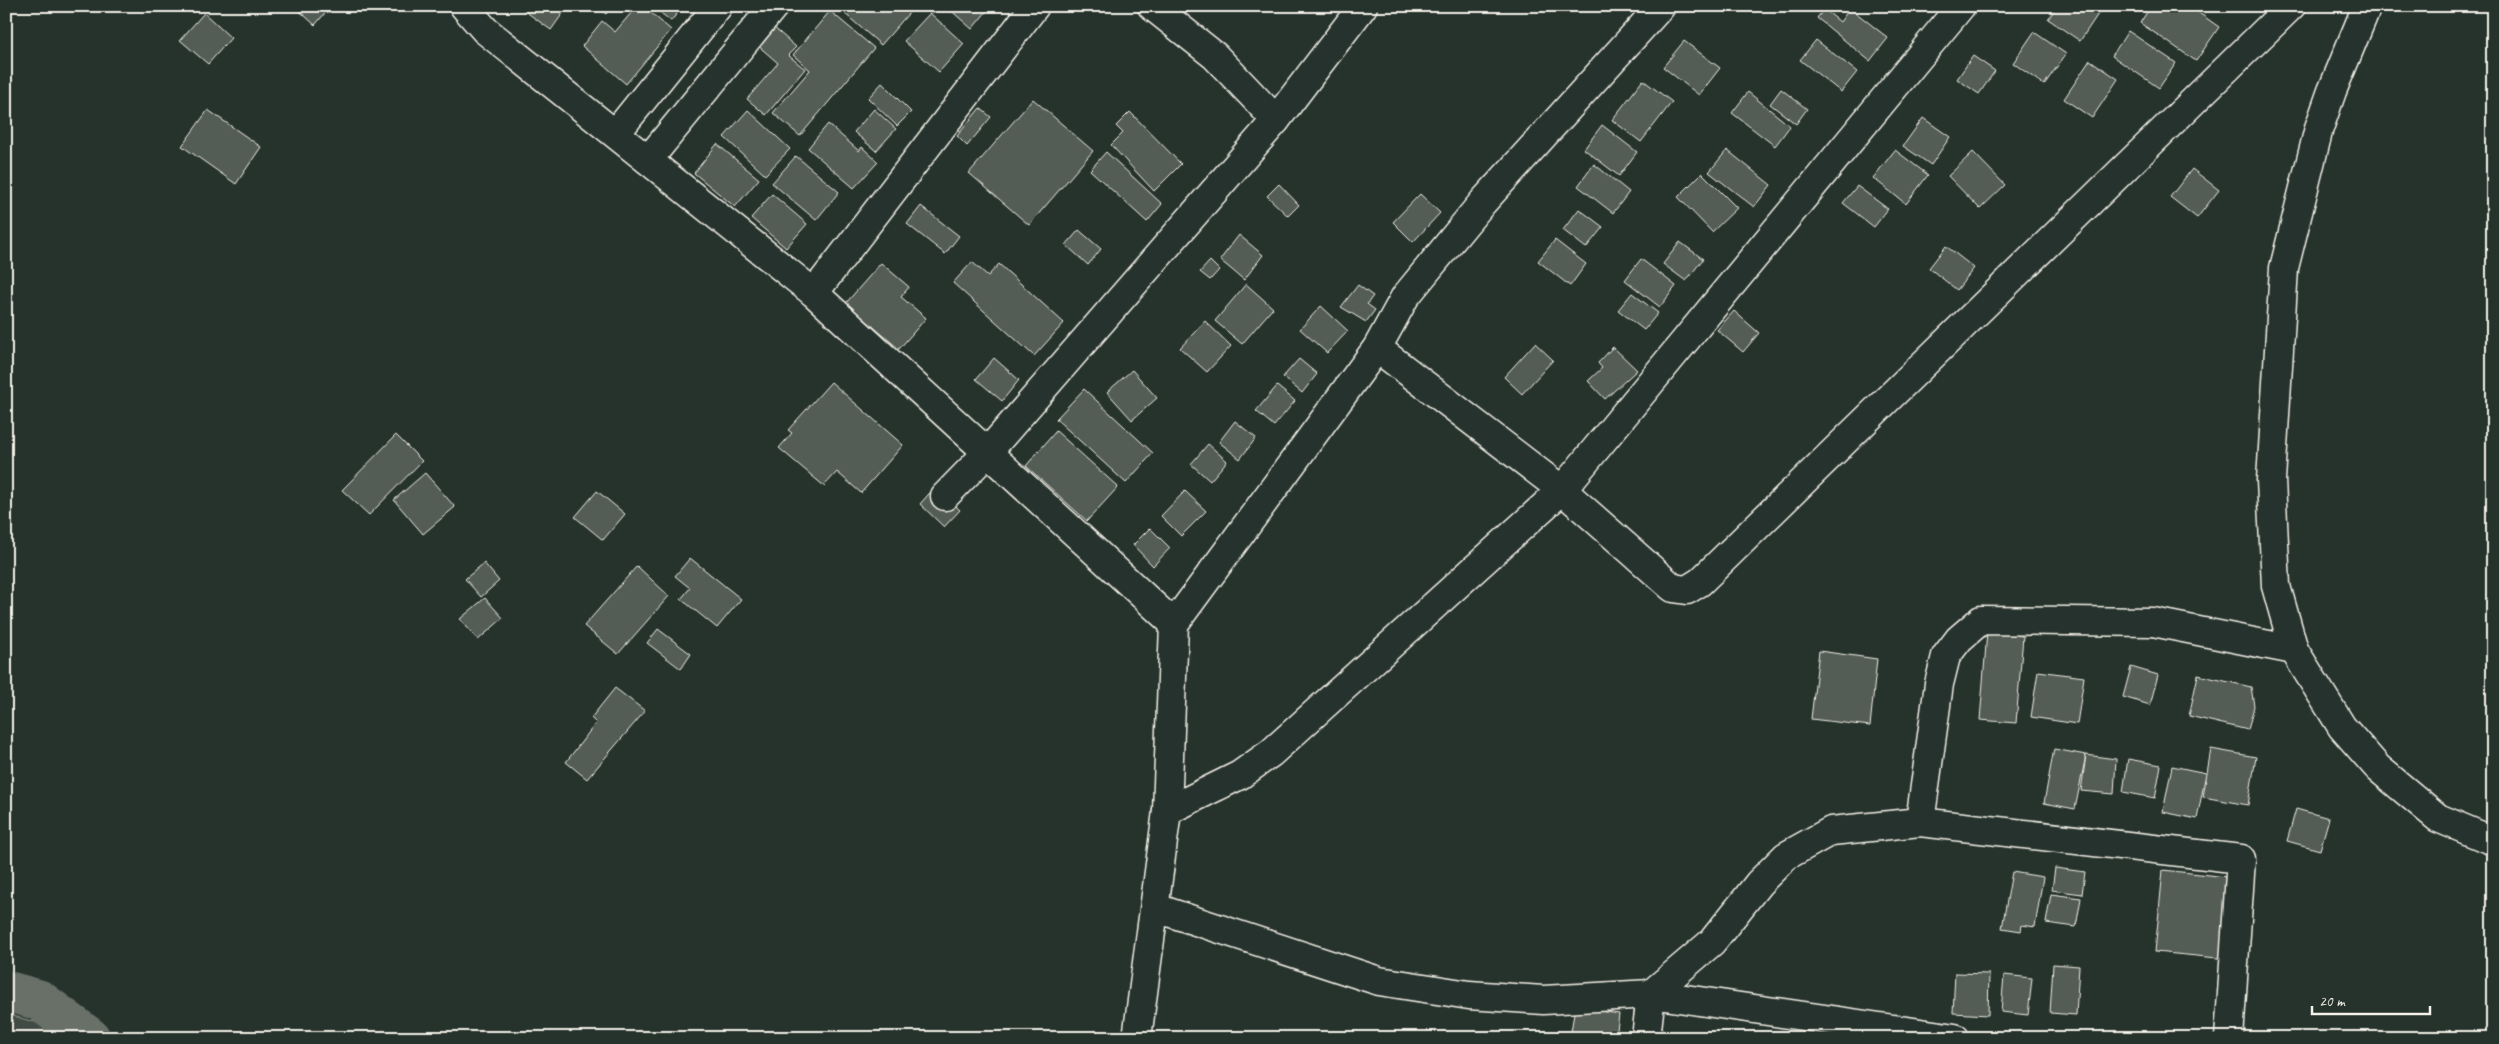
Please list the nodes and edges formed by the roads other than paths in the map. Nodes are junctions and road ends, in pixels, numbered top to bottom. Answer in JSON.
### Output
{"nodes":[{"id":1,"x":464,"y":6,"type":"edge"},
{"id":2,"x":718,"y":6,"type":"edge"},
{"id":3,"x":774,"y":6,"type":"edge"},
{"id":4,"x":1035,"y":6,"type":"edge"},
{"id":5,"x":1152,"y":6,"type":"edge"},
{"id":6,"x":1362,"y":6,"type":"edge"},
{"id":7,"x":1661,"y":6,"type":"edge"},
{"id":8,"x":1961,"y":6,"type":"edge"},
{"id":9,"x":2291,"y":6,"type":"edge"},
{"id":10,"x":2367,"y":6,"type":"edge"},
{"id":11,"x":1276,"y":120,"type":"junction"},
{"id":12,"x":616,"y":133,"type":"junction"},
{"id":13,"x":648,"y":160,"type":"junction"},
{"id":14,"x":814,"y":293,"type":"junction"},
{"id":15,"x":1377,"y":348,"type":"junction"},
{"id":16,"x":986,"y":454,"type":"junction"},
{"id":17,"x":1562,"y":490,"type":"junction"},
{"id":18,"x":945,"y":496,"type":"dead end"},
{"id":19,"x":1174,"y":624,"type":"junction"},
{"id":20,"x":2294,"y":650,"type":"junction"},
{"id":21,"x":1167,"y":811,"type":"junction"},
{"id":22,"x":1920,"y":822,"type":"junction"},
{"id":23,"x":2493,"y":841,"type":"edge"},
{"id":24,"x":1156,"y":908,"type":"junction"},
{"id":25,"x":1651,"y":994,"type":"junction"},
{"id":26,"x":1137,"y":1038,"type":"edge"},
{"id":27,"x":1646,"y":1038,"type":"edge"},
{"id":28,"x":1955,"y":1038,"type":"edge"},
{"id":29,"x":2229,"y":1038,"type":"edge"}],
"edges":[{"from":1,"to":12,"type":"street"},
{"from":2,"to":12,"type":"street"},
{"from":3,"to":13,"type":"street"},
{"from":4,"to":14,"type":"street"},
{"from":5,"to":11,"type":"street"},
{"from":6,"to":11,"type":"street"},
{"from":7,"to":15,"type":"street"},
{"from":8,"to":17,"type":"street"},
{"from":9,"to":17,"type":"street"},
{"from":10,"to":20,"type":"street"},
{"from":11,"to":16,"type":"street"},
{"from":12,"to":13,"type":"street"},
{"from":13,"to":14,"type":"street"},
{"from":14,"to":16,"type":"street"},
{"from":15,"to":17,"type":"street"},
{"from":15,"to":19,"type":"street"},
{"from":16,"to":18,"type":"street"},
{"from":16,"to":19,"type":"street"},
{"from":17,"to":21,"type":"street"},
{"from":19,"to":21,"type":"street"},
{"from":20,"to":22,"type":"street"},
{"from":20,"to":23,"type":"street"},
{"from":21,"to":24,"type":"street"},
{"from":22,"to":25,"type":"street"},
{"from":22,"to":29,"type":"street"},
{"from":24,"to":25,"type":"street"},
{"from":24,"to":26,"type":"street"},
{"from":25,"to":27,"type":"street"},
{"from":25,"to":28,"type":"street"}]}
